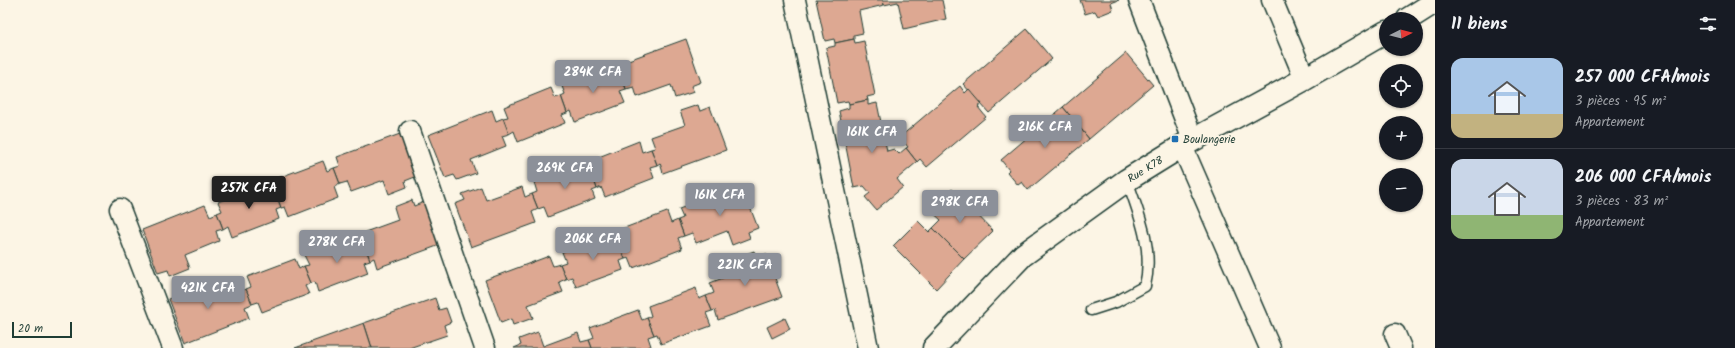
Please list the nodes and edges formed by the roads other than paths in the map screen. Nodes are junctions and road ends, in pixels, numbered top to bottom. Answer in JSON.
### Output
{"nodes":[{"id":1,"x":795,"y":0,"type":"edge"},
{"id":2,"x":1139,"y":0,"type":"edge"},
{"id":3,"x":1272,"y":0,"type":"edge"},
{"id":4,"x":1435,"y":2,"type":"edge"},
{"id":5,"x":1419,"y":12,"type":"edge"},
{"id":6,"x":1379,"y":36,"type":"edge"},
{"id":7,"x":1305,"y":79,"type":"junction"},
{"id":8,"x":410,"y":131,"type":"dead end"},
{"id":9,"x":1187,"y":143,"type":"junction"},
{"id":10,"x":1127,"y":180,"type":"junction"},
{"id":11,"x":120,"y":209,"type":"dead end"},
{"id":12,"x":1091,"y":310,"type":"dead end"},
{"id":13,"x":173,"y":348,"type":"edge"},
{"id":14,"x":485,"y":348,"type":"edge"},
{"id":15,"x":868,"y":348,"type":"edge"},
{"id":16,"x":934,"y":348,"type":"edge"},
{"id":17,"x":1270,"y":348,"type":"edge"}],
"edges":[{"from":1,"to":15,"type":"street"},
{"from":2,"to":9,"type":"street"},
{"from":3,"to":7,"type":"street"},
{"from":4,"to":5,"type":"street"},
{"from":6,"to":7,"type":"street","name":"Rue K78"},
{"from":7,"to":9,"type":"street","name":"Rue K78"},
{"from":8,"to":14,"type":"street"},
{"from":9,"to":10,"type":"street","name":"Rue K78"},
{"from":9,"to":17,"type":"street"},
{"from":10,"to":12,"type":"lane"},
{"from":10,"to":16,"type":"street","name":"Rue K78"},
{"from":11,"to":13,"type":"street"}]}
